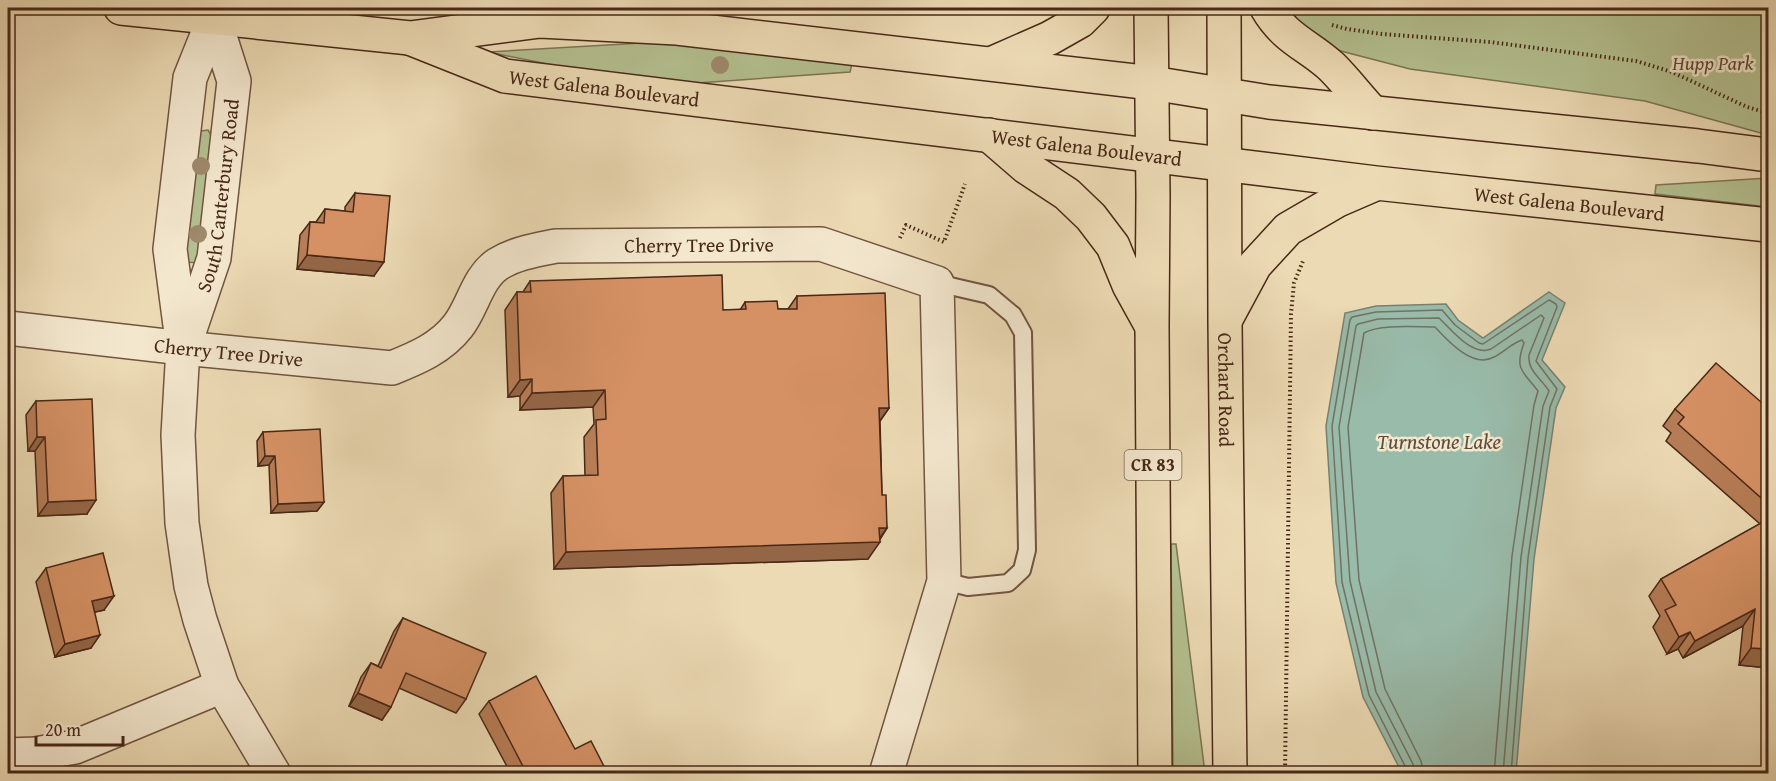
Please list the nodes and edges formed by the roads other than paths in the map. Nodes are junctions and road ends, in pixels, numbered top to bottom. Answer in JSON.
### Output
{"nodes":[{"id":1,"x":121,"y":8,"type":"edge"},
{"id":2,"x":1093,"y":8,"type":"edge"},
{"id":3,"x":1151,"y":8,"type":"edge"},
{"id":4,"x":1224,"y":8,"type":"edge"},
{"id":5,"x":1267,"y":8,"type":"edge"},
{"id":6,"x":215,"y":13,"type":"edge"},
{"id":7,"x":410,"y":39,"type":"junction"},
{"id":8,"x":992,"y":64,"type":"junction"},
{"id":9,"x":1152,"y":83,"type":"junction"},
{"id":10,"x":1224,"y":94,"type":"junction"},
{"id":11,"x":1373,"y":113,"type":"junction"},
{"id":12,"x":989,"y":135,"type":"junction"},
{"id":13,"x":1768,"y":155,"type":"edge"},
{"id":14,"x":1153,"y":157,"type":"junction"},
{"id":15,"x":1224,"y":164,"type":"junction"},
{"id":16,"x":1376,"y":183,"type":"junction"},
{"id":17,"x":1768,"y":225,"type":"edge"},
{"id":18,"x":937,"y":283,"type":"junction"},
{"id":19,"x":1225,"y":322,"type":"junction"},
{"id":20,"x":1152,"y":326,"type":"junction"},
{"id":21,"x":8,"y":328,"type":"edge"},
{"id":22,"x":183,"y":348,"type":"junction"},
{"id":23,"x":944,"y":581,"type":"junction"},
{"id":24,"x":222,"y":686,"type":"junction"},
{"id":25,"x":8,"y":755,"type":"edge"},
{"id":26,"x":274,"y":774,"type":"edge"},
{"id":27,"x":886,"y":774,"type":"edge"},
{"id":28,"x":1155,"y":774,"type":"edge"},
{"id":29,"x":1230,"y":774,"type":"edge"}],
"edges":[{"from":1,"to":6,"type":"main road","name":"West Galena Boulevard"},
{"from":2,"to":8,"type":"main road"},
{"from":3,"to":9,"type":"main road","number":"CR 83"},
{"from":4,"to":10,"type":"main road","name":"Orchard Road"},
{"from":5,"to":11,"type":"main road"},
{"from":6,"to":7,"type":"main road","name":"West Galena Boulevard"},
{"from":6,"to":22,"type":"street","name":"South Canterbury Road"},
{"from":6,"to":22,"type":"street","name":"South Canterbury Road"},
{"from":7,"to":8,"type":"main road","name":"West Galena Boulevard"},
{"from":7,"to":12,"type":"main road","name":"West Galena Boulevard"},
{"from":8,"to":9,"type":"main road","name":"West Galena Boulevard"},
{"from":9,"to":10,"type":"main road","name":"West Galena Boulevard"},
{"from":9,"to":14,"type":"main road","number":"CR 83"},
{"from":10,"to":11,"type":"main road","name":"West Galena Boulevard"},
{"from":10,"to":15,"type":"main road","name":"Orchard Road"},
{"from":11,"to":13,"type":"main road","name":"West Galena Boulevard"},
{"from":12,"to":14,"type":"main road","name":"West Galena Boulevard"},
{"from":12,"to":20,"type":"main road"},
{"from":14,"to":15,"type":"main road","name":"West Galena Boulevard"},
{"from":14,"to":20,"type":"main road","number":"CR 83"},
{"from":15,"to":16,"type":"main road","name":"West Galena Boulevard"},
{"from":15,"to":19,"type":"main road","name":"Orchard Road"},
{"from":16,"to":17,"type":"main road","name":"West Galena Boulevard"},
{"from":16,"to":19,"type":"main road"},
{"from":18,"to":22,"type":"street","name":"Cherry Tree Drive"},
{"from":18,"to":23,"type":"street"},
{"from":18,"to":23,"type":"lane"},
{"from":19,"to":29,"type":"main road","name":"Orchard Road"},
{"from":20,"to":28,"type":"main road","number":"CR 83"},
{"from":21,"to":22,"type":"street","name":"Cherry Tree Drive"},
{"from":22,"to":24,"type":"street","name":"South Canterbury Road"},
{"from":23,"to":27,"type":"street"},
{"from":24,"to":25,"type":"street"},
{"from":24,"to":26,"type":"street","name":"South Canterbury Road"}]}
